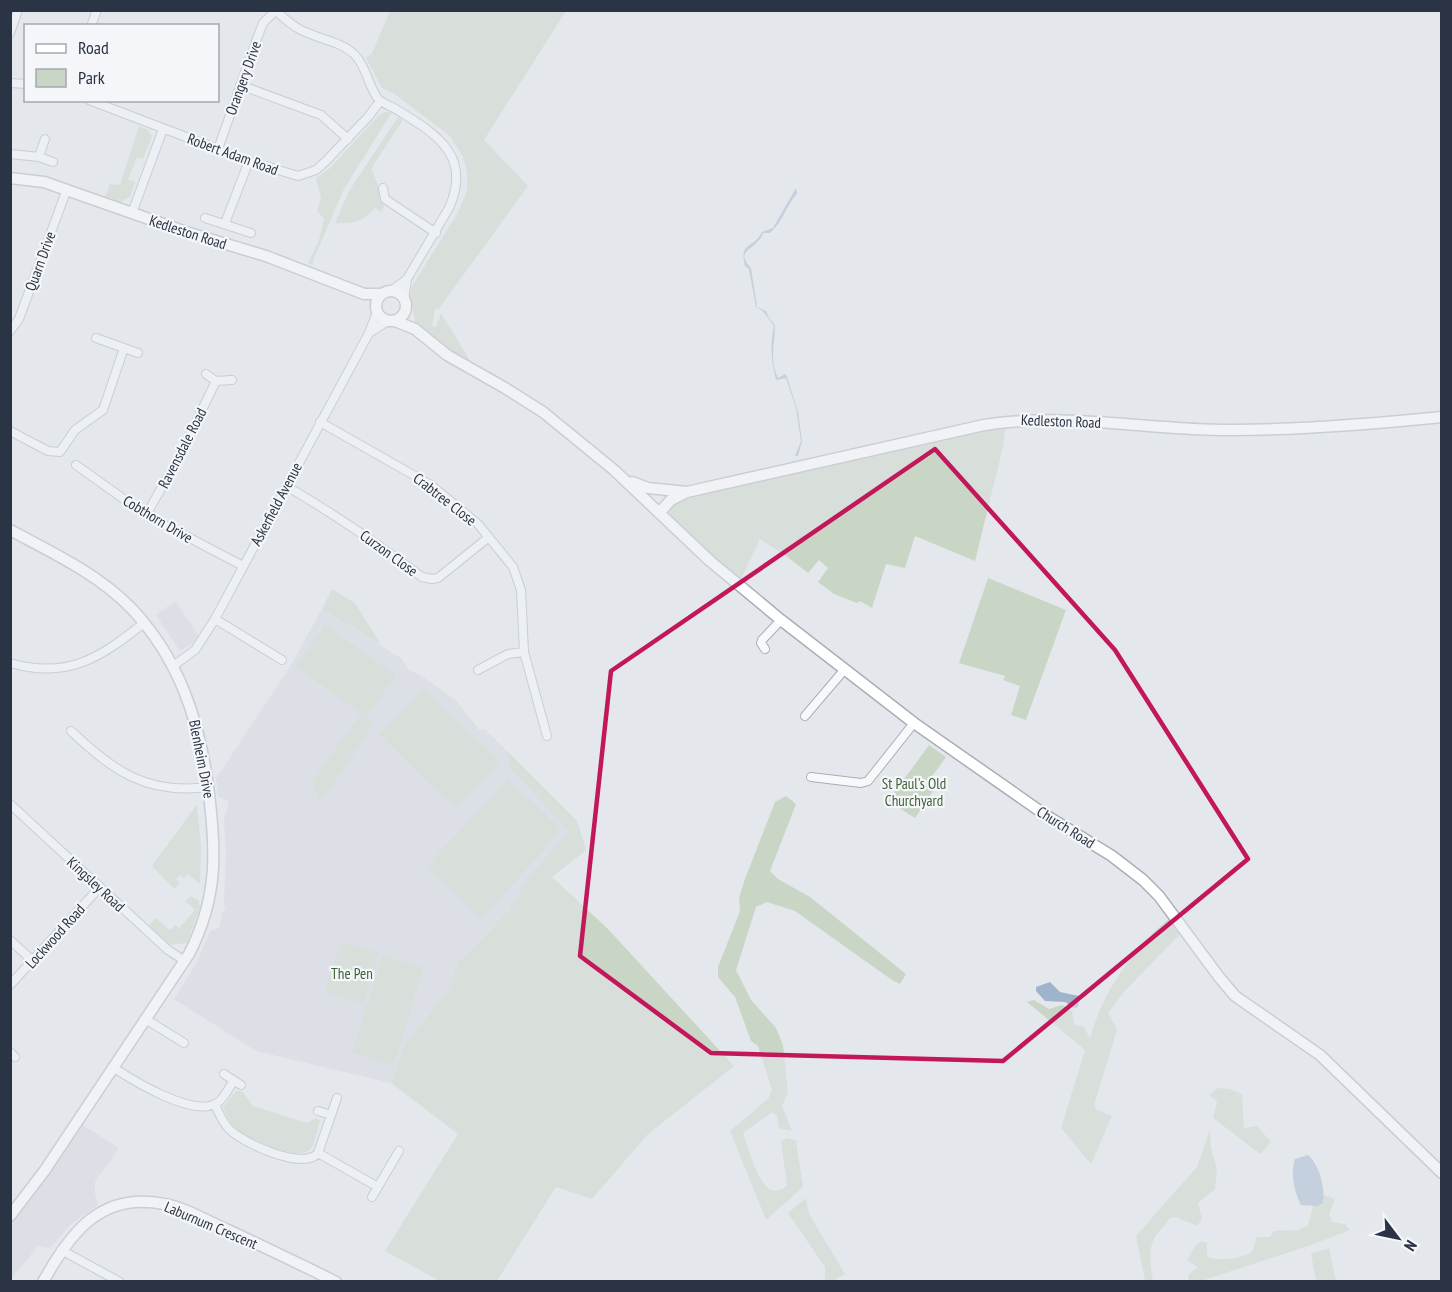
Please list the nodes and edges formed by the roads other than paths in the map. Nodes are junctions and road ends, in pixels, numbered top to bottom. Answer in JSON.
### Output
{"nodes":[{"id":1,"x":18,"y":10,"type":"edge"},
{"id":2,"x":276,"y":11,"type":"edge"},
{"id":3,"x":10,"y":33,"type":"edge"},
{"id":4,"x":240,"y":85,"type":"junction"},
{"id":5,"x":380,"y":101,"type":"junction"},
{"id":6,"x":94,"y":102,"type":"edge"},
{"id":7,"x":163,"y":129,"type":"junction"},
{"id":8,"x":45,"y":139,"type":"dead end"},
{"id":9,"x":348,"y":139,"type":"junction"},
{"id":10,"x":218,"y":149,"type":"junction"},
{"id":11,"x":10,"y":154,"type":"edge"},
{"id":12,"x":39,"y":157,"type":"junction"},
{"id":13,"x":249,"y":161,"type":"junction"},
{"id":14,"x":53,"y":162,"type":"dead end"},
{"id":15,"x":10,"y":178,"type":"edge"},
{"id":16,"x":384,"y":188,"type":"dead end"},
{"id":17,"x":66,"y":189,"type":"junction"},
{"id":18,"x":391,"y":204,"type":"junction"},
{"id":19,"x":132,"y":213,"type":"junction"},
{"id":20,"x":385,"y":213,"type":"dead end"},
{"id":21,"x":205,"y":218,"type":"dead end"},
{"id":22,"x":225,"y":223,"type":"junction"},
{"id":23,"x":252,"y":233,"type":"dead end"},
{"id":24,"x":436,"y":233,"type":"junction"},
{"id":25,"x":407,"y":279,"type":"junction"},
{"id":26,"x":387,"y":292,"type":"junction"},
{"id":27,"x":364,"y":294,"type":"junction"},
{"id":28,"x":405,"y":305,"type":"junction"},
{"id":29,"x":376,"y":311,"type":"junction"},
{"id":30,"x":391,"y":321,"type":"junction"},
{"id":31,"x":415,"y":329,"type":"junction"},
{"id":32,"x":10,"y":331,"type":"edge"},
{"id":33,"x":369,"y":333,"type":"junction"},
{"id":34,"x":96,"y":339,"type":"dead end"},
{"id":35,"x":124,"y":348,"type":"junction"},
{"id":36,"x":138,"y":353,"type":"dead end"},
{"id":37,"x":206,"y":374,"type":"dead end"},
{"id":38,"x":232,"y":380,"type":"dead end"},
{"id":39,"x":216,"y":381,"type":"junction"},
{"id":40,"x":1442,"y":417,"type":"edge"},
{"id":41,"x":320,"y":422,"type":"junction"},
{"id":42,"x":10,"y":431,"type":"edge"},
{"id":43,"x":76,"y":465,"type":"dead end"},
{"id":44,"x":623,"y":478,"type":"junction"},
{"id":45,"x":286,"y":486,"type":"junction"},
{"id":46,"x":668,"y":490,"type":"junction"},
{"id":47,"x":687,"y":492,"type":"junction"},
{"id":48,"x":656,"y":510,"type":"junction"},
{"id":49,"x":146,"y":515,"type":"junction"},
{"id":50,"x":10,"y":530,"type":"edge"},
{"id":51,"x":489,"y":537,"type":"junction"},
{"id":52,"x":243,"y":567,"type":"junction"},
{"id":53,"x":215,"y":619,"type":"junction"},
{"id":54,"x":781,"y":620,"type":"junction"},
{"id":55,"x":144,"y":623,"type":"junction"},
{"id":56,"x":765,"y":649,"type":"dead end"},
{"id":57,"x":524,"y":652,"type":"junction"},
{"id":58,"x":276,"y":659,"type":"dead end"},
{"id":59,"x":10,"y":663,"type":"edge"},
{"id":60,"x":491,"y":664,"type":"junction"},
{"id":61,"x":173,"y":666,"type":"junction"},
{"id":62,"x":845,"y":669,"type":"junction"},
{"id":63,"x":478,"y":670,"type":"dead end"},
{"id":64,"x":496,"y":674,"type":"dead end"},
{"id":65,"x":540,"y":709,"type":"junction"},
{"id":66,"x":530,"y":711,"type":"dead end"},
{"id":67,"x":805,"y":716,"type":"dead end"},
{"id":68,"x":914,"y":723,"type":"junction"},
{"id":69,"x":71,"y":731,"type":"dead end"},
{"id":70,"x":547,"y":736,"type":"dead end"},
{"id":71,"x":811,"y":777,"type":"dead end"},
{"id":72,"x":208,"y":787,"type":"junction"},
{"id":73,"x":10,"y":804,"type":"edge"},
{"id":74,"x":100,"y":887,"type":"junction"},
{"id":75,"x":10,"y":940,"type":"edge"},
{"id":76,"x":33,"y":961,"type":"junction"},
{"id":77,"x":185,"y":961,"type":"junction"},
{"id":78,"x":10,"y":985,"type":"edge"},
{"id":79,"x":147,"y":1020,"type":"junction"},
{"id":80,"x":184,"y":1043,"type":"dead end"},
{"id":81,"x":114,"y":1068,"type":"junction"},
{"id":82,"x":224,"y":1074,"type":"dead end"},
{"id":83,"x":337,"y":1098,"type":"dead end"},
{"id":84,"x":215,"y":1105,"type":"junction"},
{"id":85,"x":318,"y":1111,"type":"dead end"},
{"id":86,"x":331,"y":1115,"type":"junction"},
{"id":87,"x":399,"y":1151,"type":"dead end"},
{"id":88,"x":318,"y":1153,"type":"junction"},
{"id":89,"x":1442,"y":1173,"type":"edge"},
{"id":90,"x":378,"y":1187,"type":"junction"},
{"id":91,"x":372,"y":1197,"type":"dead end"},
{"id":92,"x":10,"y":1216,"type":"edge"},
{"id":93,"x":61,"y":1250,"type":"junction"},
{"id":94,"x":43,"y":1281,"type":"edge"},
{"id":95,"x":119,"y":1281,"type":"edge"},
{"id":96,"x":336,"y":1281,"type":"edge"}],
"edges":[{"from":1,"to":3,"type":"street"},
{"from":2,"to":4,"type":"street","name":"Orangery Drive"},
{"from":2,"to":5,"type":"street"},
{"from":4,"to":9,"type":"street"},
{"from":4,"to":10,"type":"street","name":"Orangery Drive"},
{"from":5,"to":9,"type":"street","name":"Robert Adam Road"},
{"from":5,"to":24,"type":"street"},
{"from":6,"to":7,"type":"street","name":"Robert Adam Road"},
{"from":7,"to":10,"type":"street","name":"Robert Adam Road"},
{"from":7,"to":19,"type":"street"},
{"from":8,"to":12,"type":"street"},
{"from":9,"to":13,"type":"street","name":"Robert Adam Road"},
{"from":10,"to":13,"type":"street","name":"Robert Adam Road"},
{"from":11,"to":12,"type":"street"},
{"from":12,"to":14,"type":"street"},
{"from":13,"to":22,"type":"street"},
{"from":15,"to":17,"type":"street","name":"Kedleston Road"},
{"from":16,"to":18,"type":"street"},
{"from":17,"to":19,"type":"street","name":"Kedleston Road"},
{"from":17,"to":32,"type":"street","name":"Quarn Drive"},
{"from":18,"to":20,"type":"street"},
{"from":18,"to":24,"type":"street"},
{"from":19,"to":27,"type":"street","name":"Kedleston Road"},
{"from":21,"to":22,"type":"street"},
{"from":22,"to":23,"type":"street"},
{"from":24,"to":25,"type":"street"},
{"from":25,"to":26,"type":"street"},
{"from":25,"to":28,"type":"street"},
{"from":26,"to":27,"type":"street","name":"Kedleston Road"},
{"from":26,"to":28,"type":"street"},
{"from":26,"to":29,"type":"street"},
{"from":27,"to":29,"type":"street"},
{"from":28,"to":30,"type":"street"},
{"from":28,"to":31,"type":"street","name":"Kedleston Road"},
{"from":29,"to":30,"type":"street"},
{"from":29,"to":33,"type":"street","name":"Askerfield Avenue"},
{"from":30,"to":31,"type":"street","name":"Kedleston Road"},
{"from":30,"to":33,"type":"street","name":"Askerfield Avenue"},
{"from":31,"to":44,"type":"street","name":"Kedleston Road"},
{"from":33,"to":41,"type":"street","name":"Askerfield Avenue"},
{"from":34,"to":35,"type":"street"},
{"from":35,"to":36,"type":"street"},
{"from":35,"to":42,"type":"street"},
{"from":37,"to":39,"type":"street"},
{"from":38,"to":39,"type":"street"},
{"from":39,"to":49,"type":"street","name":"Ravensdale Road"},
{"from":40,"to":47,"type":"street","name":"Kedleston Road"},
{"from":41,"to":45,"type":"street","name":"Askerfield Avenue"},
{"from":41,"to":51,"type":"street","name":"Crabtree Close"},
{"from":43,"to":49,"type":"street","name":"Cobthorn Drive"},
{"from":44,"to":46,"type":"street","name":"Kedleston Road"},
{"from":44,"to":48,"type":"street","name":"Kedleston Road"},
{"from":45,"to":51,"type":"street","name":"Curzon Close"},
{"from":45,"to":52,"type":"street","name":"Askerfield Avenue"},
{"from":46,"to":47,"type":"street","name":"Kedleston Road"},
{"from":46,"to":48,"type":"street"},
{"from":47,"to":48,"type":"street","name":"Kedleston Road"},
{"from":48,"to":54,"type":"street","name":"Church Road"},
{"from":49,"to":52,"type":"street","name":"Cobthorn Drive"},
{"from":50,"to":55,"type":"street","name":"Blenheim Drive"},
{"from":51,"to":57,"type":"street","name":"Crabtree Close"},
{"from":52,"to":53,"type":"street","name":"Askerfield Avenue"},
{"from":53,"to":58,"type":"street"},
{"from":53,"to":61,"type":"street","name":"Askerfield Avenue"},
{"from":54,"to":56,"type":"street"},
{"from":54,"to":62,"type":"street","name":"Church Road"},
{"from":55,"to":59,"type":"street"},
{"from":55,"to":61,"type":"street","name":"Blenheim Drive"},
{"from":57,"to":60,"type":"street"},
{"from":57,"to":65,"type":"street","name":"Crabtree Close"},
{"from":60,"to":63,"type":"street"},
{"from":60,"to":64,"type":"street"},
{"from":61,"to":72,"type":"street","name":"Blenheim Drive"},
{"from":62,"to":67,"type":"street"},
{"from":62,"to":68,"type":"street","name":"Church Road"},
{"from":65,"to":66,"type":"street"},
{"from":65,"to":70,"type":"street","name":"Crabtree Close"},
{"from":68,"to":71,"type":"street"},
{"from":68,"to":89,"type":"street","name":"Church Road"},
{"from":69,"to":72,"type":"street"},
{"from":72,"to":77,"type":"street","name":"Blenheim Drive"},
{"from":73,"to":74,"type":"street","name":"Kingsley Road"},
{"from":74,"to":76,"type":"street","name":"Lockwood Road"},
{"from":74,"to":77,"type":"street","name":"Kingsley Road"},
{"from":75,"to":76,"type":"street"},
{"from":76,"to":78,"type":"street","name":"Lockwood Road"},
{"from":77,"to":79,"type":"street","name":"Blenheim Drive"},
{"from":79,"to":80,"type":"street"},
{"from":79,"to":81,"type":"street","name":"Blenheim Drive"},
{"from":81,"to":84,"type":"street"},
{"from":81,"to":92,"type":"street","name":"Blenheim Drive"},
{"from":82,"to":84,"type":"street"},
{"from":83,"to":86,"type":"street"},
{"from":84,"to":88,"type":"street"},
{"from":85,"to":86,"type":"street"},
{"from":86,"to":88,"type":"street"},
{"from":87,"to":90,"type":"street"},
{"from":88,"to":90,"type":"street"},
{"from":90,"to":91,"type":"street"},
{"from":93,"to":94,"type":"street","name":"Laburnum Crescent"},
{"from":93,"to":95,"type":"street"},
{"from":93,"to":96,"type":"street","name":"Laburnum Crescent"}]}
